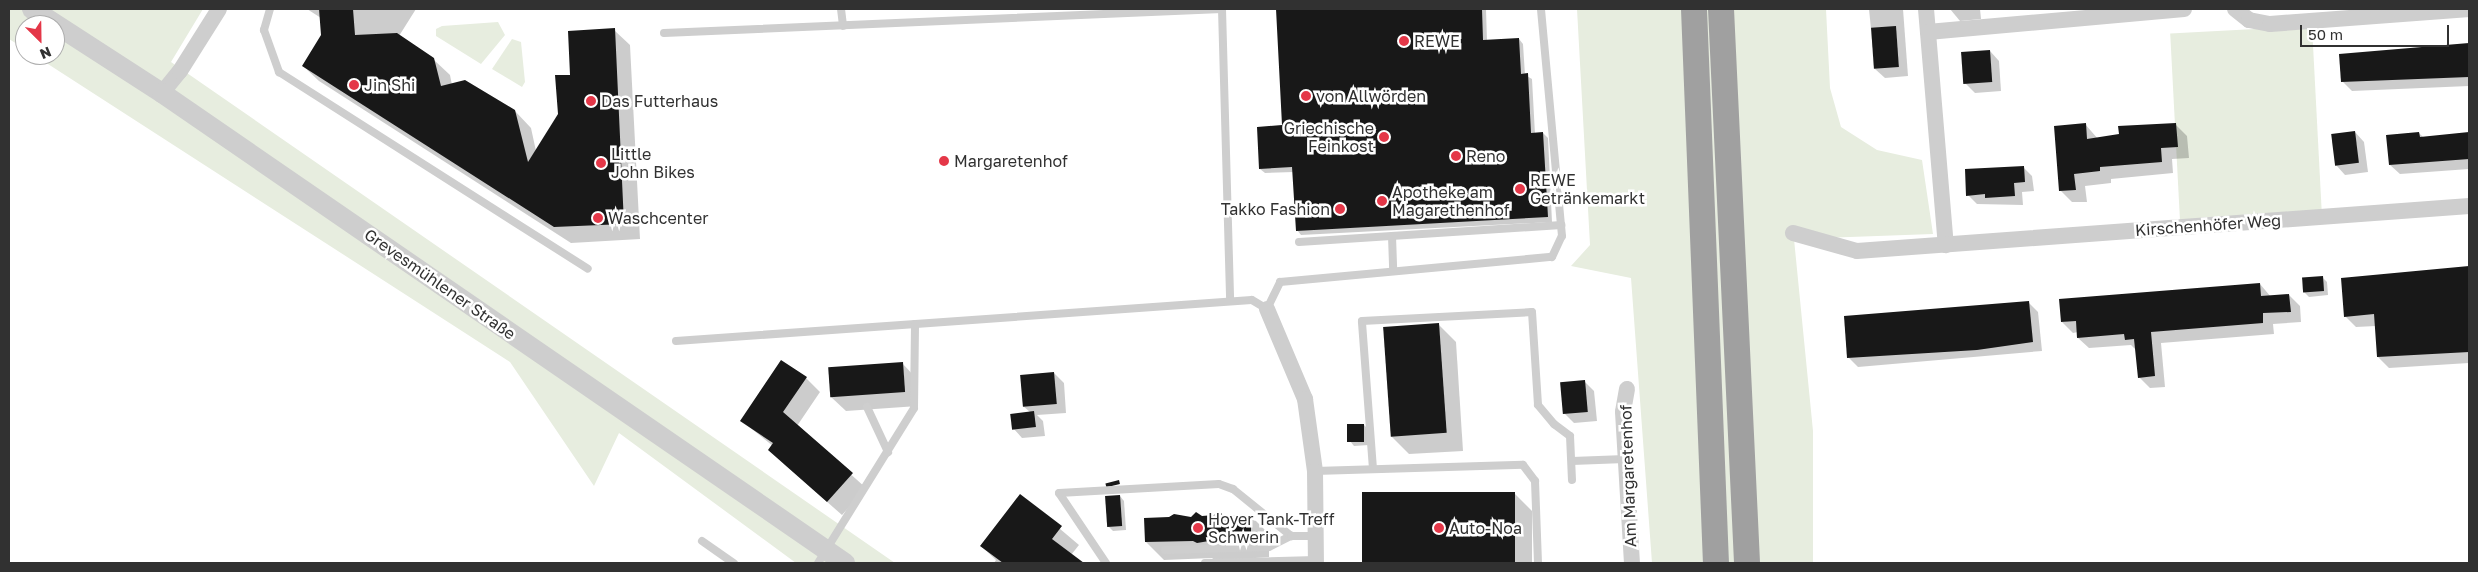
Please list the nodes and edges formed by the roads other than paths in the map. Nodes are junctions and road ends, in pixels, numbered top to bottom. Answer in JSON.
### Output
{"nodes":[{"id":1,"x":32,"y":9,"type":"edge"},
{"id":2,"x":218,"y":9,"type":"edge"},
{"id":3,"x":270,"y":9,"type":"edge"},
{"id":4,"x":841,"y":9,"type":"edge"},
{"id":5,"x":1221,"y":9,"type":"edge"},
{"id":6,"x":1541,"y":9,"type":"edge"},
{"id":7,"x":1694,"y":9,"type":"edge"},
{"id":8,"x":1721,"y":9,"type":"edge"},
{"id":9,"x":1926,"y":9,"type":"edge"},
{"id":10,"x":2184,"y":9,"type":"edge"},
{"id":11,"x":2235,"y":9,"type":"edge"},
{"id":12,"x":2469,"y":9,"type":"edge"},
{"id":13,"x":2386,"y":12,"type":"edge"},
{"id":14,"x":2084,"y":13,"type":"edge"},
{"id":15,"x":843,"y":26,"type":"junction"},
{"id":16,"x":1928,"y":32,"type":"junction"},
{"id":17,"x":664,"y":33,"type":"dead end"},
{"id":18,"x":162,"y":93,"type":"junction"},
{"id":19,"x":2469,"y":206,"type":"edge"},
{"id":20,"x":1560,"y":225,"type":"junction"},
{"id":21,"x":1793,"y":233,"type":"dead end"},
{"id":22,"x":1392,"y":236,"type":"junction"},
{"id":23,"x":1299,"y":242,"type":"dead end"},
{"id":24,"x":1946,"y":245,"type":"junction"},
{"id":25,"x":588,"y":269,"type":"dead end"},
{"id":26,"x":1393,"y":271,"type":"junction"},
{"id":27,"x":1230,"y":302,"type":"junction"},
{"id":28,"x":1266,"y":309,"type":"junction"},
{"id":29,"x":915,"y":324,"type":"junction"},
{"id":30,"x":676,"y":341,"type":"dead end"},
{"id":31,"x":1628,"y":389,"type":"dead end"},
{"id":32,"x":867,"y":408,"type":"dead end"},
{"id":33,"x":888,"y":452,"type":"junction"},
{"id":34,"x":1625,"y":459,"type":"junction"},
{"id":35,"x":1572,"y":461,"type":"junction"},
{"id":36,"x":1373,"y":469,"type":"junction"},
{"id":37,"x":1315,"y":471,"type":"junction"},
{"id":38,"x":1572,"y":480,"type":"dead end"},
{"id":39,"x":1291,"y":536,"type":"junction"},
{"id":40,"x":1316,"y":536,"type":"junction"},
{"id":41,"x":702,"y":541,"type":"dead end"},
{"id":42,"x":1165,"y":550,"type":"dead end"},
{"id":43,"x":823,"y":557,"type":"edge"},
{"id":44,"x":1316,"y":562,"type":"edge"},
{"id":45,"x":734,"y":563,"type":"edge"},
{"id":46,"x":845,"y":563,"type":"edge"},
{"id":47,"x":1106,"y":563,"type":"edge"},
{"id":48,"x":1205,"y":563,"type":"edge"},
{"id":49,"x":1538,"y":563,"type":"edge"},
{"id":50,"x":1632,"y":563,"type":"edge"},
{"id":51,"x":1716,"y":563,"type":"edge"},
{"id":52,"x":1747,"y":563,"type":"edge"}],
"edges":[{"from":1,"to":18,"type":"street","name":"Grevesmühlener Straße"},
{"from":2,"to":18,"type":"street"},
{"from":3,"to":25,"type":"lane"},
{"from":4,"to":15,"type":"lane"},
{"from":5,"to":15,"type":"lane"},
{"from":5,"to":27,"type":"lane"},
{"from":6,"to":20,"type":"lane"},
{"from":7,"to":51,"type":"highway"},
{"from":8,"to":52,"type":"highway"},
{"from":9,"to":16,"type":"street"},
{"from":10,"to":14,"type":"street"},
{"from":11,"to":13,"type":"street"},
{"from":12,"to":13,"type":"street"},
{"from":14,"to":16,"type":"street"},
{"from":15,"to":17,"type":"lane"},
{"from":16,"to":24,"type":"street"},
{"from":18,"to":43,"type":"street","name":"Grevesmühlener Straße"},
{"from":19,"to":24,"type":"street","name":"Kirschenhöfer Weg"},
{"from":20,"to":22,"type":"lane"},
{"from":20,"to":26,"type":"lane"},
{"from":21,"to":24,"type":"street","name":"Kirschenhöfer Weg"},
{"from":22,"to":23,"type":"lane"},
{"from":22,"to":26,"type":"lane"},
{"from":26,"to":28,"type":"lane"},
{"from":27,"to":28,"type":"lane"},
{"from":27,"to":29,"type":"lane"},
{"from":28,"to":37,"type":"street"},
{"from":29,"to":30,"type":"lane"},
{"from":29,"to":33,"type":"lane"},
{"from":31,"to":34,"type":"street","name":"Am Margaretenhof"},
{"from":32,"to":33,"type":"lane"},
{"from":33,"to":43,"type":"lane"},
{"from":34,"to":35,"type":"lane"},
{"from":34,"to":50,"type":"street","name":"Am Margaretenhof"},
{"from":35,"to":36,"type":"lane"},
{"from":35,"to":38,"type":"lane"},
{"from":36,"to":37,"type":"lane"},
{"from":36,"to":49,"type":"lane"},
{"from":37,"to":40,"type":"street"},
{"from":39,"to":40,"type":"lane"},
{"from":39,"to":42,"type":"lane"},
{"from":39,"to":47,"type":"lane"},
{"from":40,"to":44,"type":"street"},
{"from":41,"to":45,"type":"lane"},
{"from":43,"to":46,"type":"street","name":"Grevesmühlener Straße"},
{"from":44,"to":48,"type":"lane"}]}
